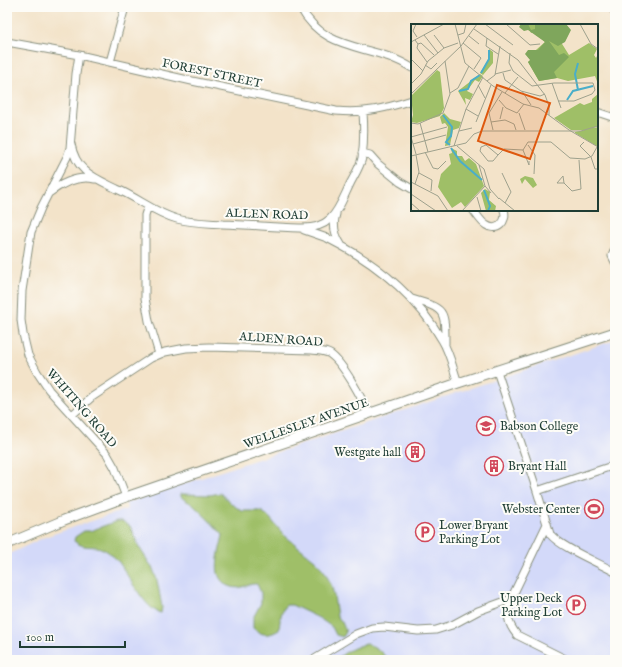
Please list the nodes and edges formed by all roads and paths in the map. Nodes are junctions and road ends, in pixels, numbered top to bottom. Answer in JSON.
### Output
{"nodes":[{"id":1,"x":125,"y":7,"type":"edge"},
{"id":2,"x":300,"y":7,"type":"edge"},
{"id":3,"x":7,"y":42,"type":"edge"},
{"id":4,"x":79,"y":55,"type":"junction"},
{"id":5,"x":110,"y":62,"type":"junction"},
{"id":6,"x":411,"y":67,"type":"edge"},
{"id":7,"x":411,"y":100,"type":"edge"},
{"id":8,"x":363,"y":112,"type":"junction"},
{"id":9,"x":598,"y":112,"type":"edge"},
{"id":10,"x":615,"y":118,"type":"edge"},
{"id":11,"x":71,"y":142,"type":"junction"},
{"id":12,"x":362,"y":153,"type":"junction"},
{"id":13,"x":96,"y":179,"type":"junction"},
{"id":14,"x":411,"y":188,"type":"edge"},
{"id":15,"x":48,"y":195,"type":"junction"},
{"id":16,"x":148,"y":206,"type":"junction"},
{"id":17,"x":474,"y":211,"type":"edge"},
{"id":18,"x":504,"y":211,"type":"edge"},
{"id":19,"x":336,"y":213,"type":"junction"},
{"id":20,"x":299,"y":228,"type":"junction"},
{"id":21,"x":342,"y":246,"type":"junction"},
{"id":22,"x":615,"y":249,"type":"edge"},
{"id":23,"x":615,"y":262,"type":"edge"},
{"id":24,"x":412,"y":299,"type":"junction"},
{"id":25,"x":615,"y":332,"type":"edge"},
{"id":26,"x":445,"y":346,"type":"junction"},
{"id":27,"x":160,"y":354,"type":"junction"},
{"id":28,"x":497,"y":371,"type":"junction"},
{"id":29,"x":458,"y":383,"type":"junction"},
{"id":30,"x":368,"y":414,"type":"junction"},
{"id":31,"x":72,"y":415,"type":"junction"},
{"id":32,"x":615,"y":465,"type":"edge"},
{"id":33,"x":537,"y":491,"type":"junction"},
{"id":34,"x":126,"y":497,"type":"junction"},
{"id":35,"x":547,"y":524,"type":"junction"},
{"id":36,"x":7,"y":544,"type":"edge"},
{"id":37,"x":615,"y":572,"type":"edge"},
{"id":38,"x":511,"y":599,"type":"junction"},
{"id":39,"x":313,"y":660,"type":"edge"},
{"id":40,"x":567,"y":660,"type":"edge"}],
"edges":[{"from":1,"to":5,"type":"street"},
{"from":2,"to":6,"type":"street"},
{"from":3,"to":4,"type":"street","name":"FOREST STREET"},
{"from":4,"to":5,"type":"street","name":"FOREST STREET"},
{"from":4,"to":11,"type":"street","name":"WHITING ROAD"},
{"from":5,"to":8,"type":"street","name":"FOREST STREET"},
{"from":7,"to":8,"type":"street","name":"FOREST STREET"},
{"from":8,"to":12,"type":"street","name":"ALLEN ROAD"},
{"from":9,"to":10,"type":"street"},
{"from":11,"to":13,"type":"street","name":"ALLEN ROAD"},
{"from":11,"to":15,"type":"street","name":"WHITING ROAD"},
{"from":12,"to":14,"type":"street"},
{"from":12,"to":19,"type":"street","name":"ALLEN ROAD"},
{"from":13,"to":15,"type":"street","name":"ALLEN ROAD"},
{"from":13,"to":16,"type":"street","name":"ALLEN ROAD"},
{"from":15,"to":31,"type":"street","name":"WHITING ROAD"},
{"from":16,"to":20,"type":"street","name":"ALLEN ROAD"},
{"from":16,"to":27,"type":"street"},
{"from":17,"to":18,"type":"street"},
{"from":19,"to":20,"type":"street","name":"ALLEN ROAD"},
{"from":19,"to":21,"type":"street"},
{"from":20,"to":21,"type":"street"},
{"from":21,"to":24,"type":"street"},
{"from":22,"to":23,"type":"street"},
{"from":24,"to":26,"type":"street"},
{"from":24,"to":26,"type":"street"},
{"from":25,"to":28,"type":"main road","name":"WELLESLEY AVENUE"},
{"from":26,"to":29,"type":"street"},
{"from":27,"to":30,"type":"street","name":"ALDEN ROAD"},
{"from":27,"to":31,"type":"street","name":"ALDEN ROAD"},
{"from":28,"to":29,"type":"main road","name":"WELLESLEY AVENUE"},
{"from":28,"to":33,"type":"street"},
{"from":29,"to":30,"type":"main road","name":"WELLESLEY AVENUE"},
{"from":30,"to":34,"type":"main road","name":"WELLESLEY AVENUE"},
{"from":31,"to":34,"type":"street","name":"WHITING ROAD"},
{"from":32,"to":33,"type":"street"},
{"from":33,"to":35,"type":"street"},
{"from":34,"to":36,"type":"main road","name":"WELLESLEY AVENUE"},
{"from":35,"to":37,"type":"street"},
{"from":35,"to":38,"type":"street"},
{"from":38,"to":39,"type":"street"},
{"from":38,"to":40,"type":"street"}]}
